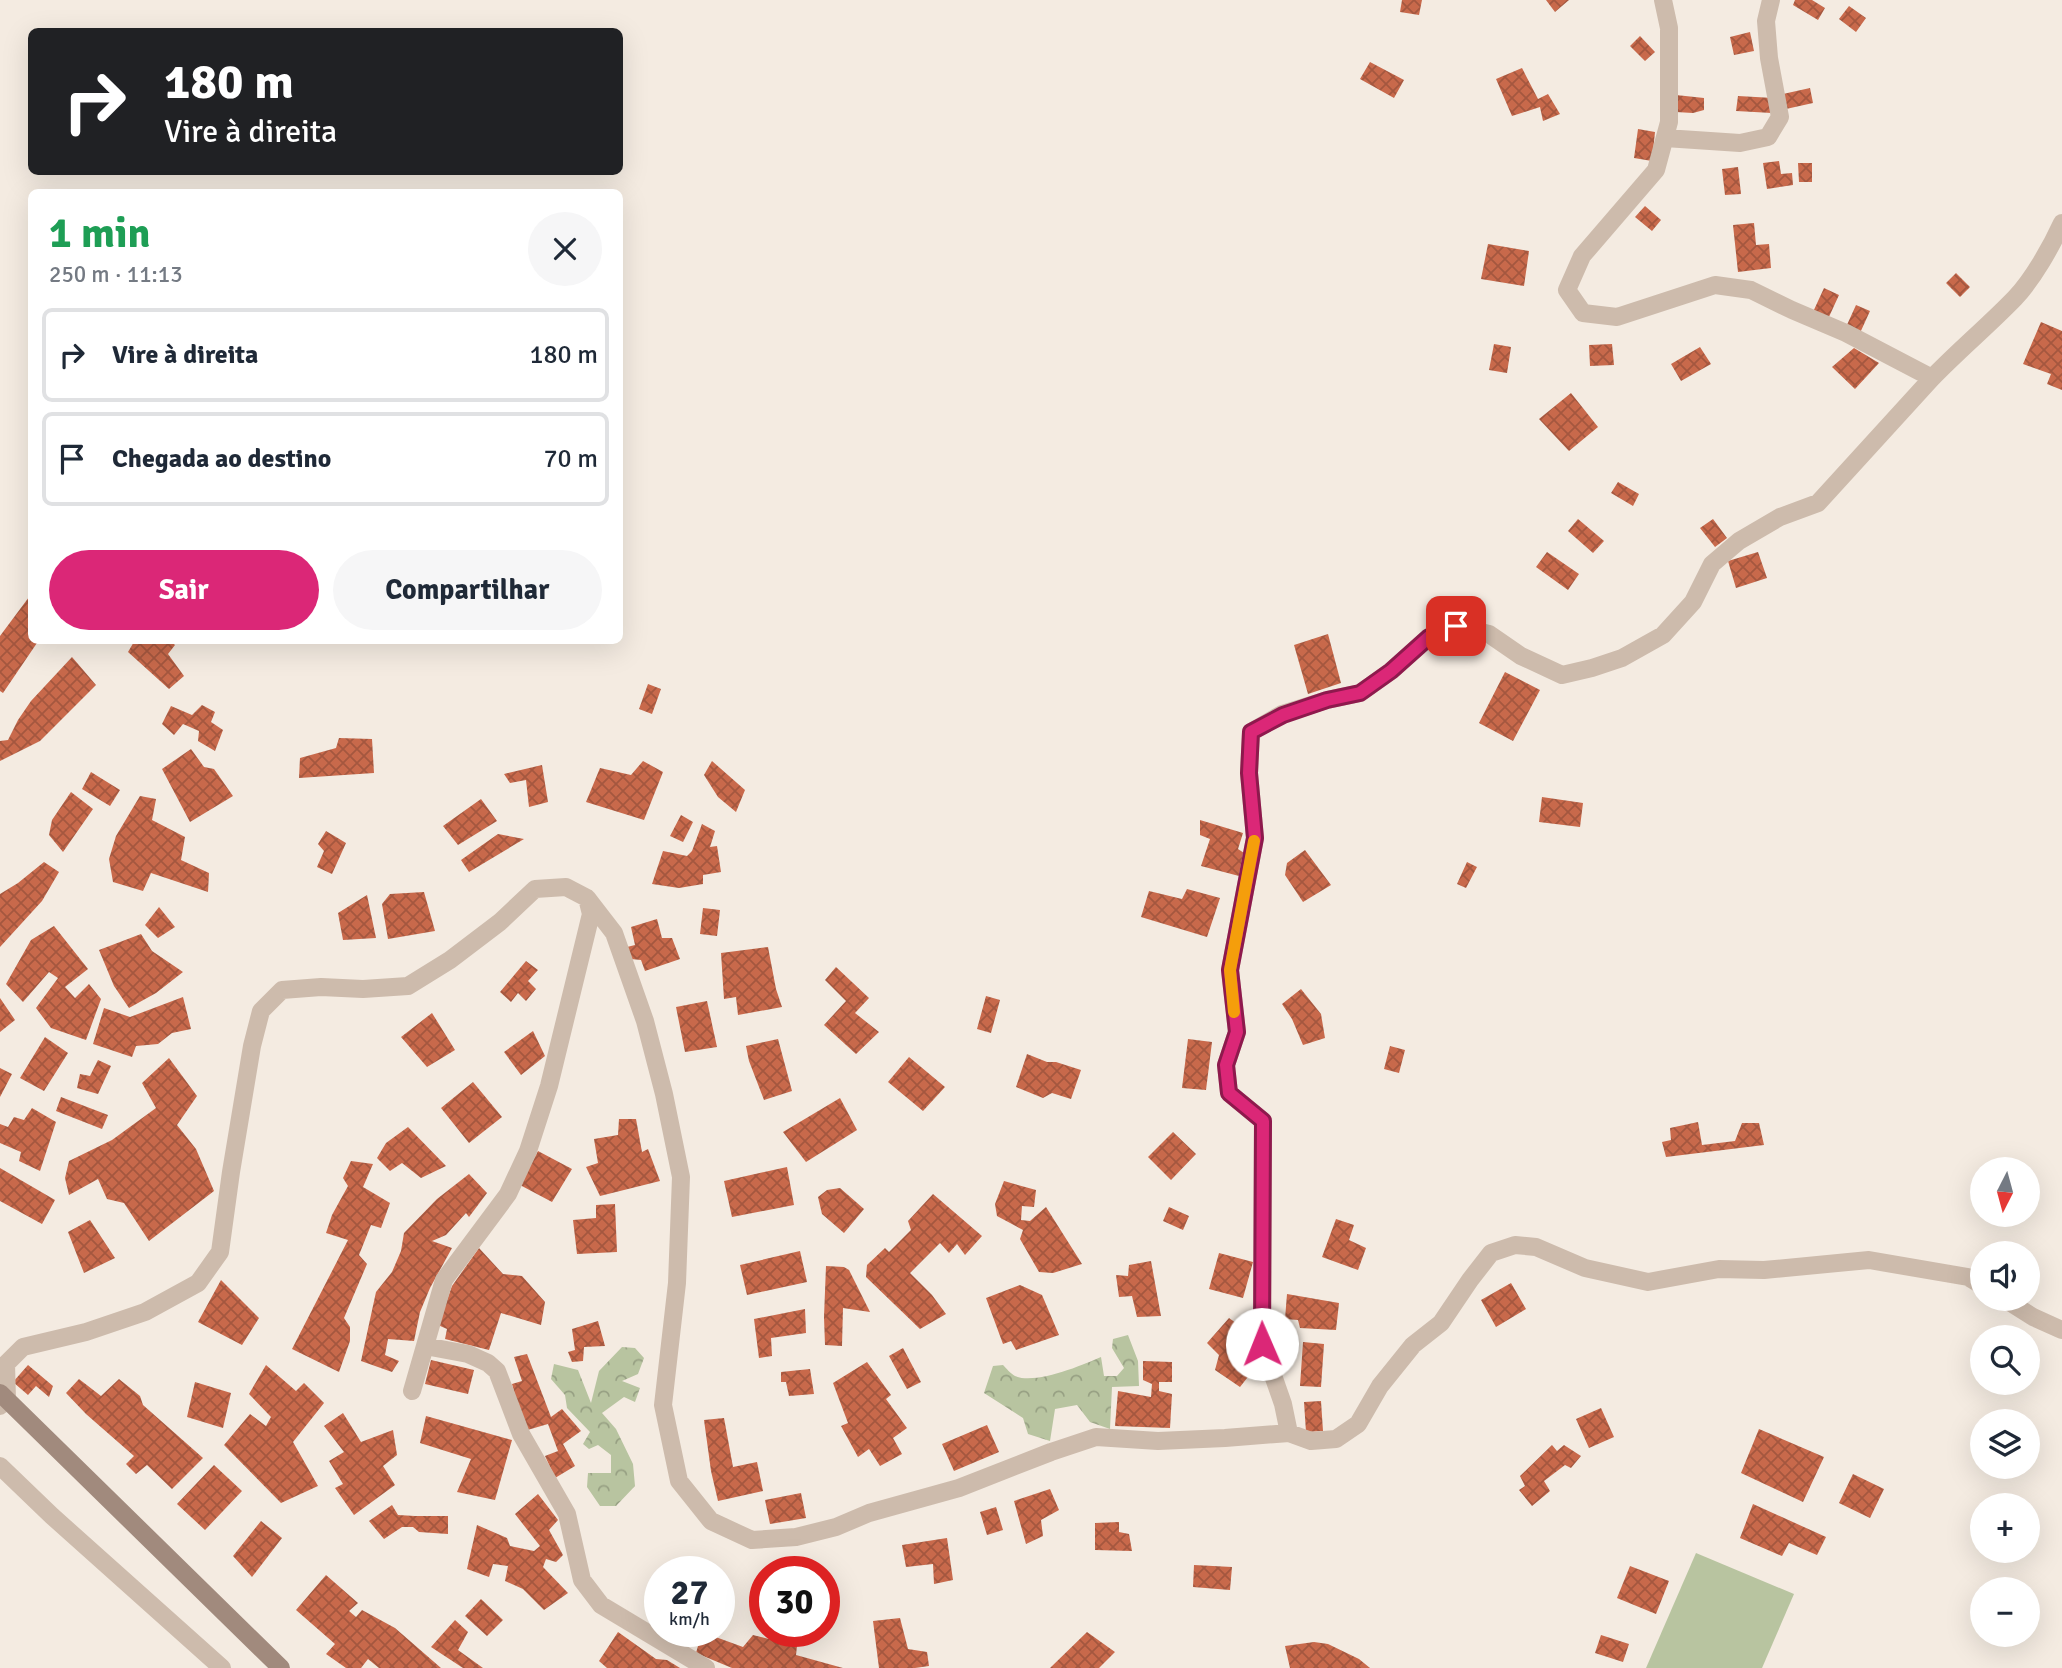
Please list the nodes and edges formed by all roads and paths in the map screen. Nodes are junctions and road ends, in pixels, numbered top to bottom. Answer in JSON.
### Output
{"nodes":[{"id":1,"x":1663,"y":0,"type":"edge"},
{"id":2,"x":1771,"y":0,"type":"edge"},
{"id":3,"x":1665,"y":138,"type":"junction"},
{"id":4,"x":2062,"y":223,"type":"edge"},
{"id":5,"x":1932,"y":378,"type":"junction"},
{"id":6,"x":587,"y":898,"type":"junction"},
{"id":7,"x":1970,"y":1278,"type":"edge"},
{"id":8,"x":2024,"y":1311,"type":"edge"},
{"id":9,"x":2062,"y":1330,"type":"edge"},
{"id":10,"x":425,"y":1346,"type":"junction"},
{"id":11,"x":412,"y":1391,"type":"dead end"},
{"id":12,"x":2,"y":1399,"type":"edge"},
{"id":13,"x":1289,"y":1433,"type":"junction"},
{"id":14,"x":0,"y":1466,"type":"edge"},
{"id":15,"x":222,"y":1668,"type":"edge"},
{"id":16,"x":281,"y":1668,"type":"edge"},
{"id":17,"x":706,"y":1668,"type":"edge"}],
"edges":[{"from":1,"to":3,"type":"street"},
{"from":2,"to":3,"type":"street"},
{"from":3,"to":5,"type":"street"},
{"from":4,"to":5,"type":"street"},
{"from":5,"to":13,"type":"street"},
{"from":6,"to":10,"type":"street"},
{"from":6,"to":12,"type":"street"},
{"from":6,"to":13,"type":"street"},
{"from":7,"to":13,"type":"street"},
{"from":8,"to":9,"type":"street"},
{"from":10,"to":11,"type":"street"},
{"from":10,"to":17,"type":"street"},
{"from":12,"to":16,"type":"street"},
{"from":14,"to":15,"type":"street"}]}
